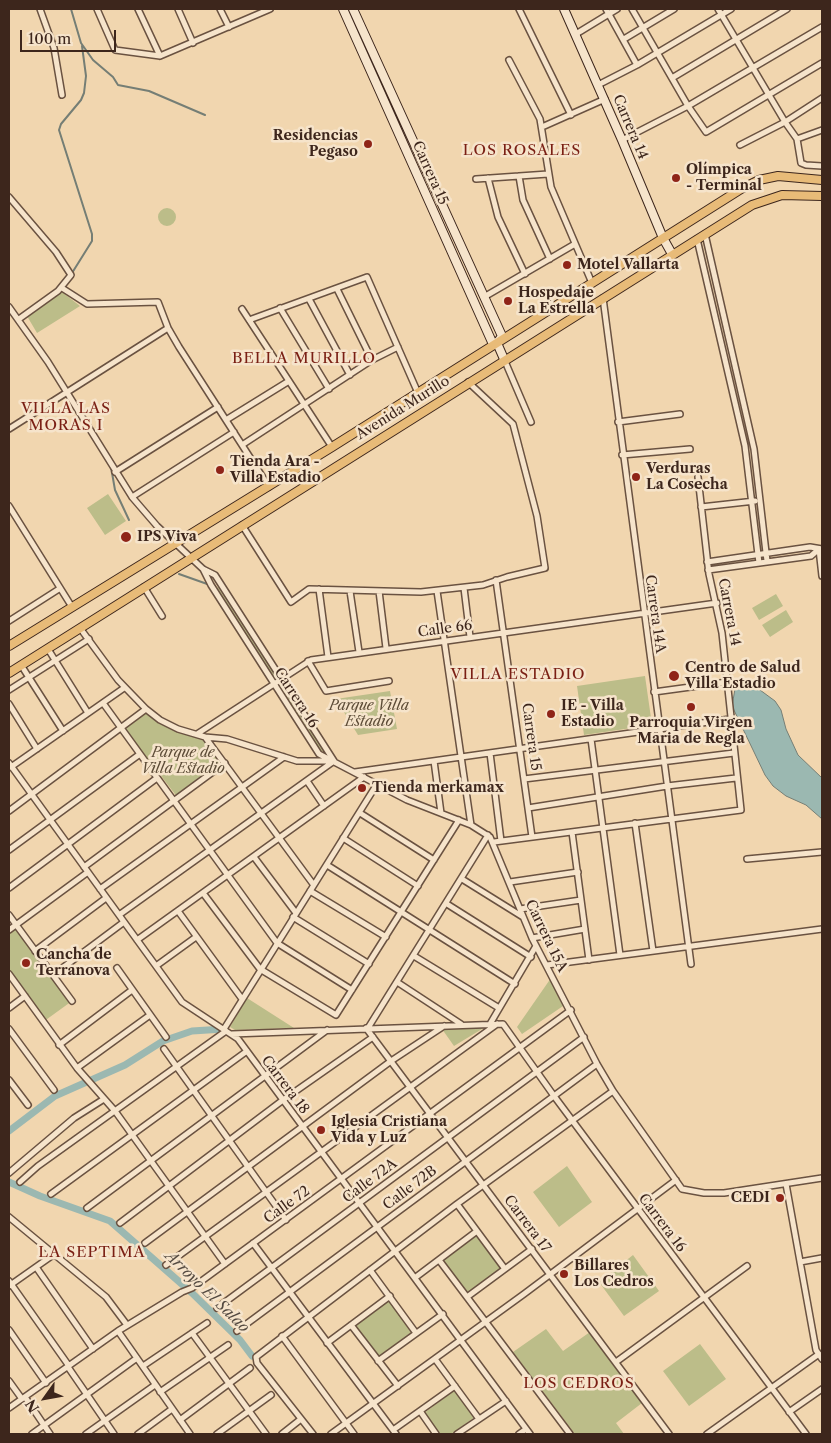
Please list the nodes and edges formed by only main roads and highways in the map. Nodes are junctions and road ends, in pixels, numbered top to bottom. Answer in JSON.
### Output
{"nodes":[{"id":1,"x":343,"y":9,"type":"edge"},
{"id":2,"x":353,"y":9,"type":"edge"},
{"id":3,"x":564,"y":9,"type":"edge"},
{"id":4,"x":380,"y":67,"type":"junction"},
{"id":5,"x":371,"y":71,"type":"junction"},
{"id":6,"x":822,"y":180,"type":"edge"},
{"id":7,"x":438,"y":195,"type":"junction"},
{"id":8,"x":822,"y":196,"type":"edge"},
{"id":9,"x":428,"y":199,"type":"junction"},
{"id":10,"x":663,"y":238,"type":"junction"},
{"id":11,"x":672,"y":254,"type":"junction"},
{"id":12,"x":498,"y":343,"type":"junction"},
{"id":13,"x":504,"y":359,"type":"junction"},
{"id":14,"x":9,"y":646,"type":"edge"},
{"id":15,"x":9,"y":674,"type":"edge"}],
"edges":[{"from":1,"to":5,"type":"main road","name":"Carrera 15"},
{"from":2,"to":4,"type":"main road","name":"Carrera 15"},
{"from":3,"to":10,"type":"main road","name":"Carrera 14"},
{"from":4,"to":5,"type":"main road"},
{"from":4,"to":7,"type":"main road","name":"Carrera 15"},
{"from":5,"to":9,"type":"main road","name":"Carrera 15"},
{"from":6,"to":10,"type":"main road","name":"Avenida Murillo"},
{"from":7,"to":9,"type":"main road"},
{"from":7,"to":12,"type":"main road","name":"Carrera 15"},
{"from":8,"to":11,"type":"main road","name":"Avenida Murillo"},
{"from":9,"to":12,"type":"main road","name":"Carrera 15"},
{"from":10,"to":11,"type":"main road","name":"Carrera 14"},
{"from":10,"to":12,"type":"main road","name":"Avenida Murillo"},
{"from":11,"to":13,"type":"main road","name":"Avenida Murillo"},
{"from":12,"to":13,"type":"main road","name":"Carrera 15"},
{"from":12,"to":14,"type":"main road","name":"Avenida Murillo"},
{"from":13,"to":15,"type":"main road","name":"Avenida Murillo"}]}
